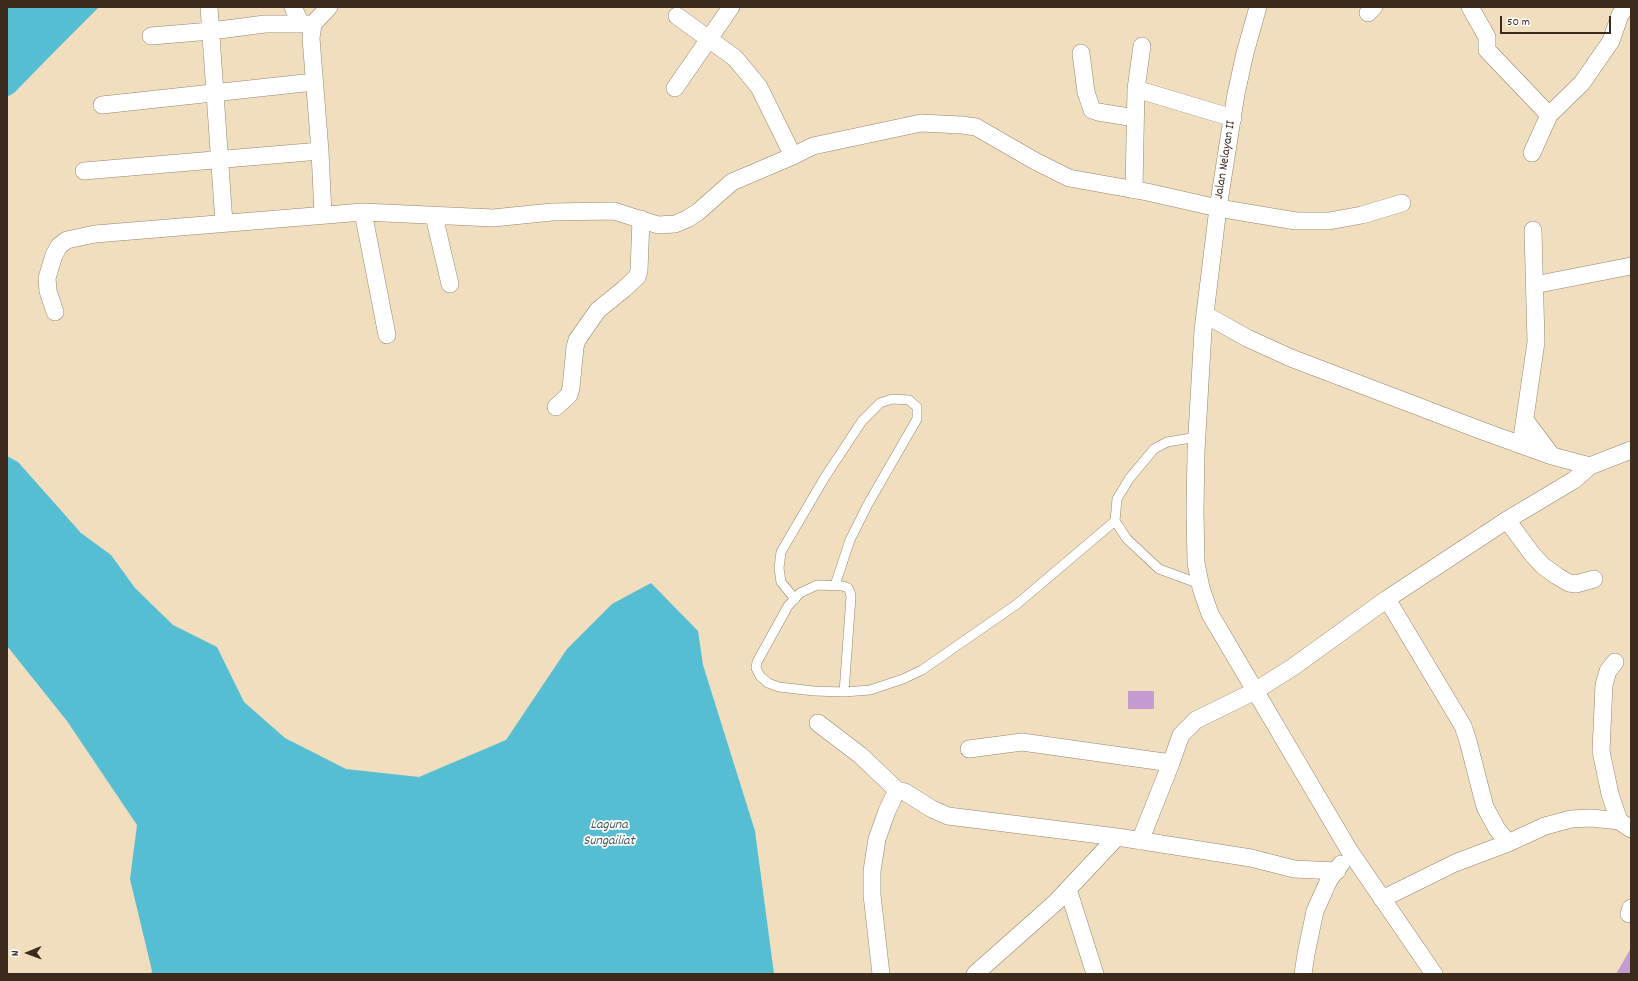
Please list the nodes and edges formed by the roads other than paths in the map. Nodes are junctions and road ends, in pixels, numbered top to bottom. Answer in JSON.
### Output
{"nodes":[{"id":1,"x":209,"y":7,"type":"edge"},
{"id":2,"x":293,"y":7,"type":"edge"},
{"id":3,"x":329,"y":7,"type":"edge"},
{"id":4,"x":731,"y":7,"type":"edge"},
{"id":5,"x":1258,"y":7,"type":"edge"},
{"id":6,"x":1470,"y":7,"type":"edge"},
{"id":7,"x":1626,"y":14,"type":"edge"},
{"id":8,"x":677,"y":16,"type":"dead end"},
{"id":9,"x":307,"y":24,"type":"junction"},
{"id":10,"x":210,"y":31,"type":"junction"},
{"id":11,"x":151,"y":36,"type":"dead end"},
{"id":12,"x":709,"y":39,"type":"junction"},
{"id":13,"x":1142,"y":46,"type":"dead end"},
{"id":14,"x":1081,"y":53,"type":"dead end"},
{"id":15,"x":314,"y":82,"type":"junction"},
{"id":16,"x":676,"y":88,"type":"dead end"},
{"id":17,"x":1136,"y":89,"type":"junction"},
{"id":18,"x":215,"y":92,"type":"junction"},
{"id":19,"x":102,"y":105,"type":"dead end"},
{"id":20,"x":1549,"y":115,"type":"junction"},
{"id":21,"x":1136,"y":118,"type":"junction"},
{"id":22,"x":1233,"y":118,"type":"junction"},
{"id":23,"x":320,"y":151,"type":"junction"},
{"id":24,"x":1532,"y":153,"type":"dead end"},
{"id":25,"x":793,"y":156,"type":"junction"},
{"id":26,"x":219,"y":160,"type":"junction"},
{"id":27,"x":84,"y":170,"type":"dead end"},
{"id":28,"x":1134,"y":190,"type":"junction"},
{"id":29,"x":1402,"y":203,"type":"dead end"},
{"id":30,"x":1218,"y":208,"type":"junction"},
{"id":31,"x":363,"y":212,"type":"junction"},
{"id":32,"x":323,"y":215,"type":"junction"},
{"id":33,"x":434,"y":216,"type":"junction"},
{"id":34,"x":641,"y":219,"type":"junction"},
{"id":35,"x":224,"y":223,"type":"junction"},
{"id":36,"x":1533,"y":230,"type":"dead end"},
{"id":37,"x":1631,"y":266,"type":"edge"},
{"id":38,"x":450,"y":284,"type":"dead end"},
{"id":39,"x":1534,"y":285,"type":"junction"},
{"id":40,"x":55,"y":312,"type":"dead end"},
{"id":41,"x":1205,"y":322,"type":"junction"},
{"id":42,"x":387,"y":335,"type":"dead end"},
{"id":43,"x":556,"y":407,"type":"dead end"},
{"id":44,"x":1526,"y":420,"type":"junction"},
{"id":45,"x":1197,"y":437,"type":"junction"},
{"id":46,"x":1521,"y":445,"type":"junction"},
{"id":47,"x":1631,"y":450,"type":"edge"},
{"id":48,"x":1552,"y":456,"type":"junction"},
{"id":49,"x":1583,"y":473,"type":"junction"},
{"id":50,"x":1115,"y":520,"type":"junction"},
{"id":51,"x":1507,"y":520,"type":"junction"},
{"id":52,"x":1594,"y":578,"type":"dead end"},
{"id":53,"x":1200,"y":584,"type":"junction"},
{"id":54,"x":835,"y":585,"type":"junction"},
{"id":55,"x":795,"y":599,"type":"junction"},
{"id":56,"x":1387,"y":599,"type":"junction"},
{"id":57,"x":1615,"y":662,"type":"dead end"},
{"id":58,"x":1254,"y":691,"type":"junction"},
{"id":59,"x":844,"y":692,"type":"junction"},
{"id":60,"x":818,"y":723,"type":"dead end"},
{"id":61,"x":969,"y":749,"type":"dead end"},
{"id":62,"x":1171,"y":764,"type":"junction"},
{"id":63,"x":897,"y":790,"type":"junction"},
{"id":64,"x":1625,"y":825,"type":"edge"},
{"id":65,"x":1117,"y":837,"type":"junction"},
{"id":66,"x":1140,"y":841,"type":"junction"},
{"id":67,"x":1508,"y":843,"type":"junction"},
{"id":68,"x":1349,"y":850,"type":"junction"},
{"id":69,"x":1337,"y":871,"type":"junction"},
{"id":70,"x":1068,"y":889,"type":"junction"},
{"id":71,"x":1382,"y":899,"type":"junction"},
{"id":72,"x":1303,"y":973,"type":"edge"},
{"id":73,"x":881,"y":974,"type":"edge"},
{"id":74,"x":975,"y":974,"type":"edge"},
{"id":75,"x":1094,"y":974,"type":"edge"},
{"id":76,"x":1434,"y":974,"type":"edge"}],
"edges":[{"from":1,"to":10,"type":"street"},
{"from":2,"to":9,"type":"street"},
{"from":3,"to":9,"type":"street"},
{"from":4,"to":12,"type":"street"},
{"from":5,"to":22,"type":"street","name":"Jalan Nelayan II"},
{"from":6,"to":20,"type":"street"},
{"from":7,"to":20,"type":"street"},
{"from":8,"to":12,"type":"street"},
{"from":9,"to":10,"type":"street"},
{"from":9,"to":15,"type":"street"},
{"from":10,"to":11,"type":"street"},
{"from":10,"to":18,"type":"street"},
{"from":12,"to":16,"type":"street"},
{"from":12,"to":25,"type":"street"},
{"from":13,"to":17,"type":"street"},
{"from":14,"to":21,"type":"street"},
{"from":15,"to":18,"type":"street"},
{"from":15,"to":23,"type":"street"},
{"from":17,"to":21,"type":"street"},
{"from":17,"to":22,"type":"street"},
{"from":18,"to":19,"type":"street"},
{"from":18,"to":26,"type":"street"},
{"from":20,"to":24,"type":"street"},
{"from":21,"to":28,"type":"street"},
{"from":22,"to":30,"type":"street","name":"Jalan Nelayan II"},
{"from":23,"to":26,"type":"street"},
{"from":23,"to":32,"type":"street"},
{"from":25,"to":28,"type":"street"},
{"from":25,"to":34,"type":"street"},
{"from":26,"to":27,"type":"street"},
{"from":26,"to":35,"type":"street"},
{"from":28,"to":30,"type":"street"},
{"from":29,"to":30,"type":"street"},
{"from":30,"to":41,"type":"street","name":"Jalan Nelayan II"},
{"from":31,"to":32,"type":"street"},
{"from":31,"to":33,"type":"street"},
{"from":31,"to":42,"type":"street"},
{"from":32,"to":35,"type":"street"},
{"from":33,"to":34,"type":"street"},
{"from":33,"to":38,"type":"street"},
{"from":34,"to":43,"type":"street"},
{"from":35,"to":40,"type":"street"},
{"from":36,"to":39,"type":"street"},
{"from":37,"to":39,"type":"street"},
{"from":39,"to":44,"type":"street"},
{"from":41,"to":45,"type":"street","name":"Jalan Nelayan II"},
{"from":41,"to":46,"type":"street"},
{"from":44,"to":46,"type":"street"},
{"from":44,"to":48,"type":"street"},
{"from":45,"to":50,"type":"lane"},
{"from":45,"to":53,"type":"street","name":"Jalan Nelayan II"},
{"from":46,"to":48,"type":"street"},
{"from":47,"to":49,"type":"street"},
{"from":48,"to":49,"type":"street"},
{"from":49,"to":51,"type":"street"},
{"from":50,"to":53,"type":"lane"},
{"from":50,"to":59,"type":"lane"},
{"from":51,"to":52,"type":"street"},
{"from":51,"to":56,"type":"street"},
{"from":53,"to":58,"type":"street","name":"Jalan Nelayan II"},
{"from":54,"to":55,"type":"lane"},
{"from":54,"to":55,"type":"lane"},
{"from":54,"to":59,"type":"lane"},
{"from":55,"to":59,"type":"lane"},
{"from":56,"to":58,"type":"street"},
{"from":56,"to":67,"type":"street"},
{"from":57,"to":64,"type":"street"},
{"from":58,"to":62,"type":"street"},
{"from":58,"to":68,"type":"street","name":"Jalan Nelayan II"},
{"from":60,"to":63,"type":"street"},
{"from":61,"to":62,"type":"street"},
{"from":62,"to":66,"type":"street"},
{"from":63,"to":65,"type":"street"},
{"from":63,"to":73,"type":"street"},
{"from":64,"to":67,"type":"street"},
{"from":65,"to":66,"type":"street"},
{"from":65,"to":70,"type":"street"},
{"from":66,"to":69,"type":"street"},
{"from":67,"to":71,"type":"street"},
{"from":68,"to":69,"type":"street"},
{"from":68,"to":71,"type":"street","name":"Jalan Nelayan II"},
{"from":69,"to":72,"type":"street"},
{"from":70,"to":74,"type":"street"},
{"from":70,"to":75,"type":"street"},
{"from":71,"to":76,"type":"street","name":"Jalan Nelayan II"}]}
